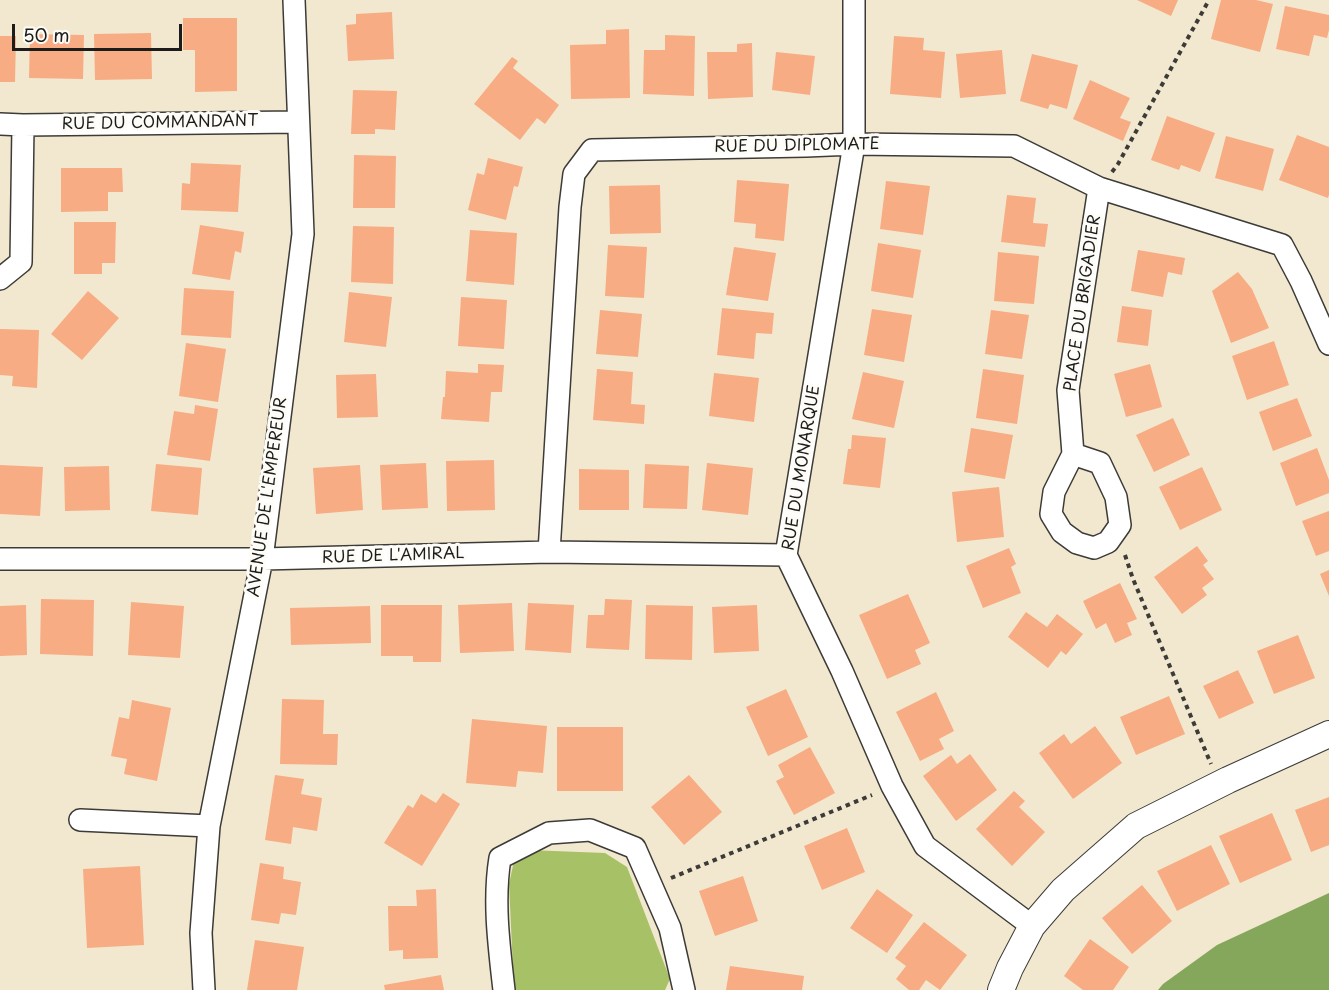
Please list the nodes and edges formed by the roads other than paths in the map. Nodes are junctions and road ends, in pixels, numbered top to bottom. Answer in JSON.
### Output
{"nodes":[{"id":1,"x":294,"y":0,"type":"edge"},
{"id":2,"x":855,"y":0,"type":"edge"},
{"id":3,"x":298,"y":122,"type":"junction"},
{"id":4,"x":0,"y":124,"type":"edge"},
{"id":5,"x":23,"y":125,"type":"junction"},
{"id":6,"x":855,"y":144,"type":"junction"},
{"id":7,"x":1099,"y":188,"type":"junction"},
{"id":8,"x":0,"y":279,"type":"edge"},
{"id":9,"x":1329,"y":344,"type":"edge"},
{"id":10,"x":1073,"y":454,"type":"junction"},
{"id":11,"x":549,"y":552,"type":"junction"},
{"id":12,"x":786,"y":555,"type":"junction"},
{"id":13,"x":0,"y":559,"type":"edge"},
{"id":14,"x":262,"y":559,"type":"junction"},
{"id":15,"x":1329,"y":734,"type":"edge"},
{"id":16,"x":80,"y":820,"type":"dead end"},
{"id":17,"x":209,"y":826,"type":"junction"},
{"id":18,"x":1032,"y":926,"type":"junction"},
{"id":19,"x":204,"y":990,"type":"edge"},
{"id":20,"x":504,"y":990,"type":"edge"},
{"id":21,"x":684,"y":990,"type":"edge"},
{"id":22,"x":1001,"y":990,"type":"edge"}],
"edges":[{"from":1,"to":3,"type":"street","name":"AVENUE DE L'EMPEREUR"},
{"from":2,"to":6,"type":"street","name":"RUE DU MONARQUE"},
{"from":3,"to":5,"type":"street","name":"RUE DU COMMANDANT"},
{"from":3,"to":14,"type":"street","name":"AVENUE DE L'EMPEREUR"},
{"from":4,"to":5,"type":"street","name":"RUE DU COMMANDANT"},
{"from":5,"to":8,"type":"street"},
{"from":6,"to":7,"type":"street","name":"RUE DU DIPLOMATE"},
{"from":6,"to":11,"type":"street","name":"RUE DU DIPLOMATE"},
{"from":6,"to":12,"type":"street","name":"RUE DU MONARQUE"},
{"from":7,"to":9,"type":"street","name":"RUE DU DIPLOMATE"},
{"from":7,"to":10,"type":"street","name":"PLACE DU BRIGADIER"},
{"from":10,"to":10,"type":"street"},
{"from":11,"to":12,"type":"street","name":"RUE DE L'AMIRAL"},
{"from":11,"to":14,"type":"street","name":"RUE DE L'AMIRAL"},
{"from":12,"to":18,"type":"street","name":"RUE DU MONARQUE"},
{"from":13,"to":14,"type":"street","name":"RUE DE L'AMIRAL"},
{"from":14,"to":17,"type":"street","name":"AVENUE DE L'EMPEREUR"},
{"from":15,"to":18,"type":"street"},
{"from":16,"to":17,"type":"street"},
{"from":17,"to":19,"type":"street","name":"AVENUE DE L'EMPEREUR"},
{"from":18,"to":22,"type":"street"},
{"from":20,"to":21,"type":"street"}]}
